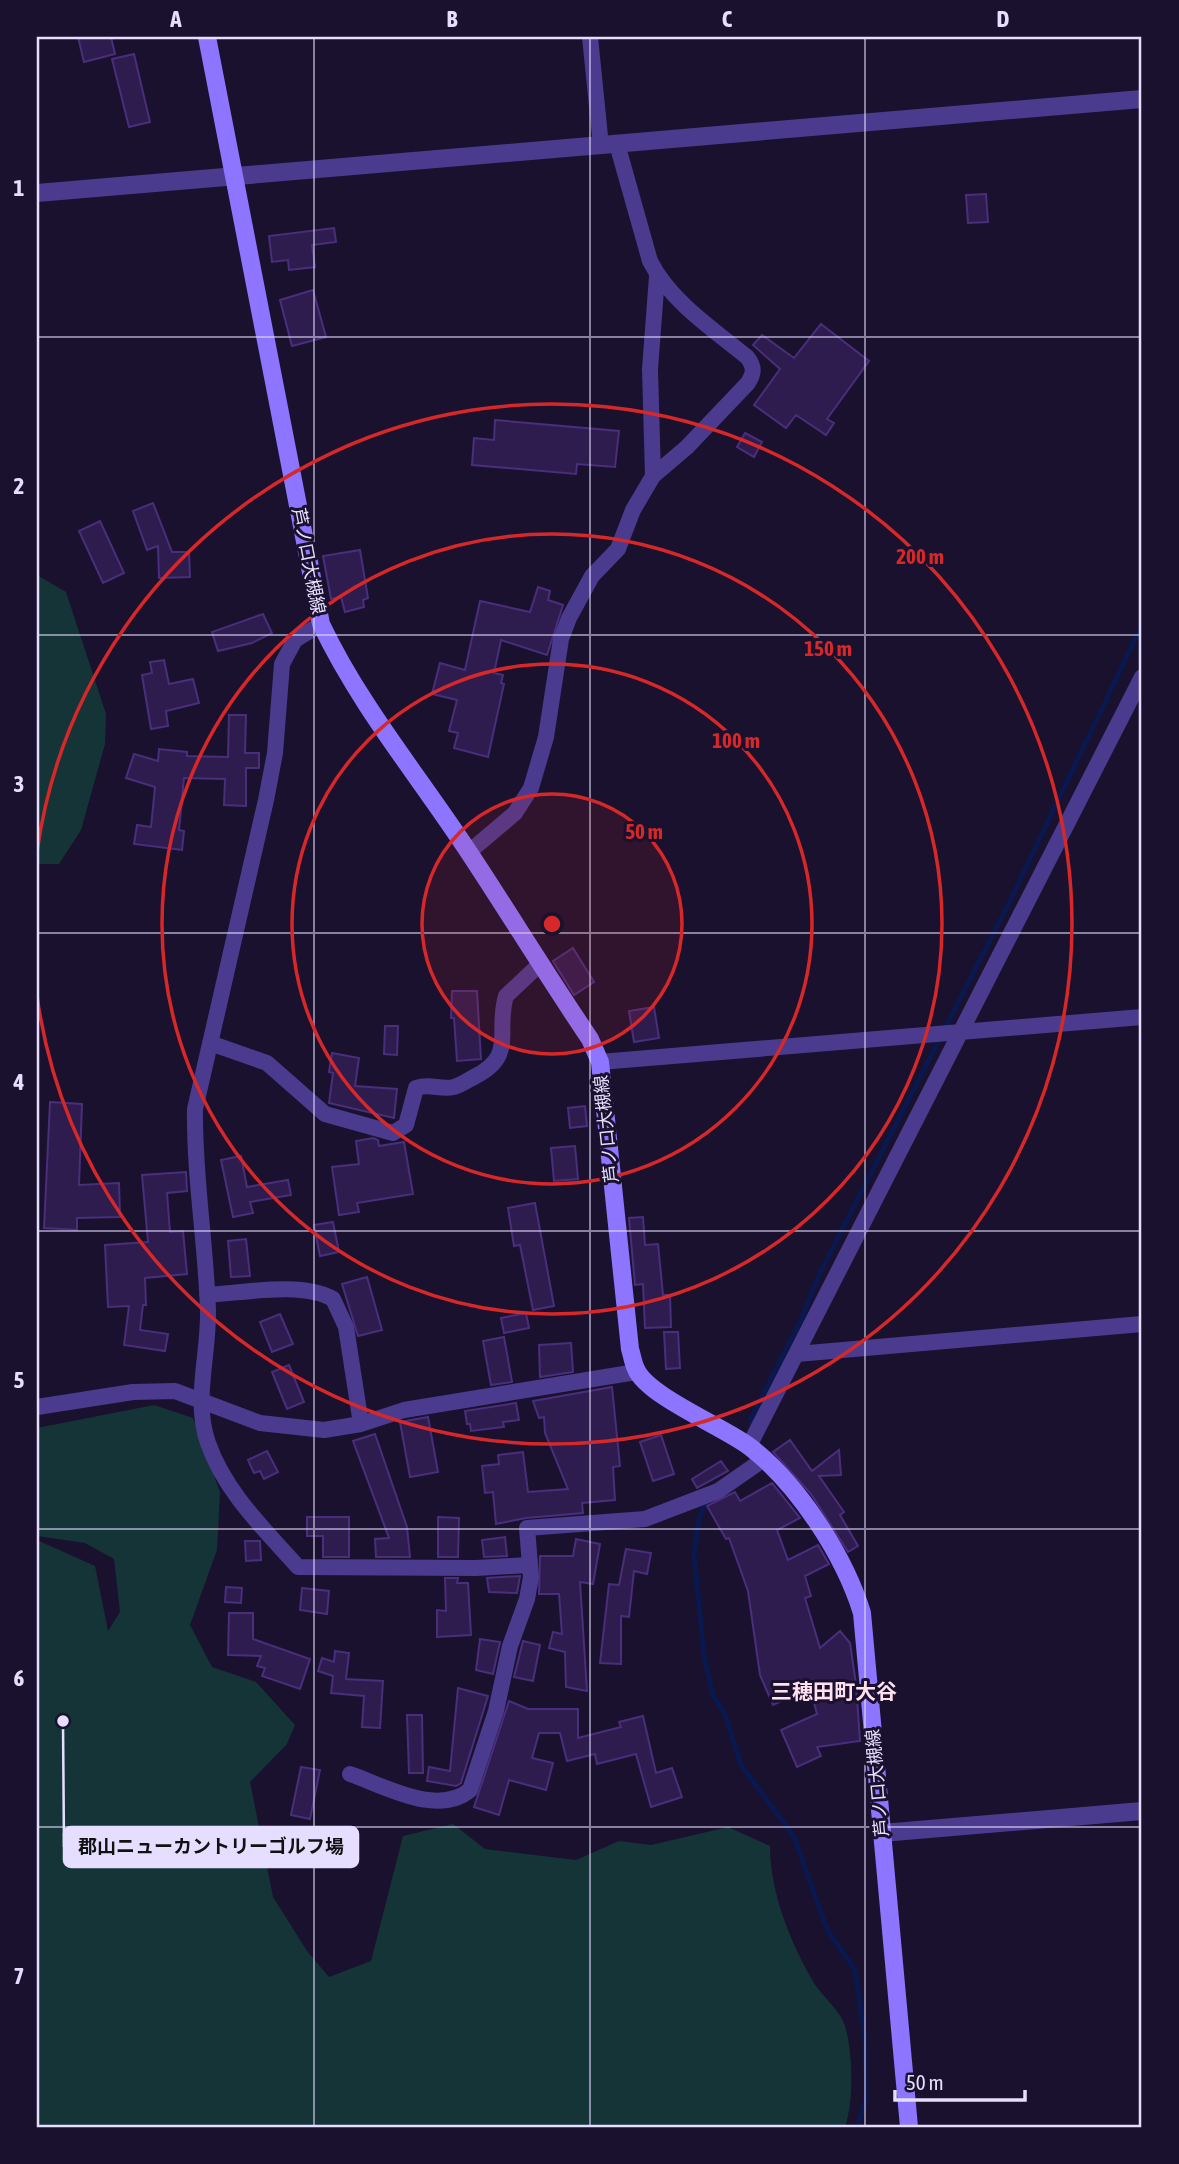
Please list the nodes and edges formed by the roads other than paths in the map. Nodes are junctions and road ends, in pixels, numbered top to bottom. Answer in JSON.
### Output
{"nodes":[{"id":1,"x":207,"y":37,"type":"edge"},
{"id":2,"x":590,"y":37,"type":"edge"},
{"id":3,"x":1142,"y":99,"type":"edge"},
{"id":4,"x":609,"y":145,"type":"junction"},
{"id":5,"x":234,"y":175,"type":"junction"},
{"id":6,"x":37,"y":193,"type":"edge"},
{"id":7,"x":657,"y":276,"type":"junction"},
{"id":8,"x":653,"y":476,"type":"junction"},
{"id":9,"x":321,"y":624,"type":"junction"},
{"id":10,"x":1142,"y":677,"type":"edge"},
{"id":11,"x":469,"y":852,"type":"junction"},
{"id":12,"x":540,"y":964,"type":"junction"},
{"id":13,"x":1142,"y":1017,"type":"edge"},
{"id":14,"x":959,"y":1032,"type":"junction"},
{"id":15,"x":210,"y":1043,"type":"junction"},
{"id":16,"x":600,"y":1062,"type":"junction"},
{"id":17,"x":207,"y":1295,"type":"junction"},
{"id":18,"x":1142,"y":1324,"type":"edge"},
{"id":19,"x":797,"y":1354,"type":"junction"},
{"id":20,"x":636,"y":1372,"type":"junction"},
{"id":21,"x":202,"y":1403,"type":"junction"},
{"id":22,"x":37,"y":1407,"type":"edge"},
{"id":23,"x":361,"y":1424,"type":"junction"},
{"id":24,"x":749,"y":1446,"type":"junction"},
{"id":25,"x":764,"y":1459,"type":"junction"},
{"id":26,"x":528,"y":1565,"type":"junction"},
{"id":27,"x":350,"y":1774,"type":"dead end"},
{"id":28,"x":1142,"y":1811,"type":"edge"},
{"id":29,"x":882,"y":1833,"type":"junction"},
{"id":30,"x":909,"y":2127,"type":"edge"}],
"edges":[{"from":1,"to":5,"type":"main road","name":"芦ノ口大槻線"},
{"from":2,"to":4,"type":"street"},
{"from":3,"to":4,"type":"street"},
{"from":4,"to":5,"type":"street"},
{"from":4,"to":7,"type":"street"},
{"from":5,"to":6,"type":"street"},
{"from":5,"to":9,"type":"main road","name":"芦ノ口大槻線"},
{"from":7,"to":8,"type":"street"},
{"from":7,"to":8,"type":"street"},
{"from":8,"to":11,"type":"street"},
{"from":9,"to":11,"type":"main road","name":"芦ノ口大槻線"},
{"from":9,"to":15,"type":"street"},
{"from":10,"to":14,"type":"street"},
{"from":11,"to":12,"type":"main road","name":"芦ノ口大槻線"},
{"from":12,"to":15,"type":"street"},
{"from":12,"to":16,"type":"main road","name":"芦ノ口大槻線"},
{"from":13,"to":14,"type":"street"},
{"from":14,"to":16,"type":"street"},
{"from":14,"to":19,"type":"street"},
{"from":15,"to":17,"type":"street"},
{"from":16,"to":20,"type":"main road","name":"芦ノ口大槻線"},
{"from":17,"to":21,"type":"street"},
{"from":17,"to":23,"type":"street"},
{"from":18,"to":19,"type":"street"},
{"from":19,"to":24,"type":"street"},
{"from":20,"to":23,"type":"street"},
{"from":20,"to":24,"type":"main road","name":"芦ノ口大槻線"},
{"from":21,"to":22,"type":"street"},
{"from":21,"to":23,"type":"street"},
{"from":21,"to":26,"type":"street"},
{"from":24,"to":25,"type":"main road","name":"芦ノ口大槻線"},
{"from":25,"to":26,"type":"street"},
{"from":25,"to":29,"type":"main road","name":"芦ノ口大槻線"},
{"from":26,"to":27,"type":"street"},
{"from":28,"to":29,"type":"street"},
{"from":29,"to":30,"type":"main road","name":"芦ノ口大槻線"}]}
